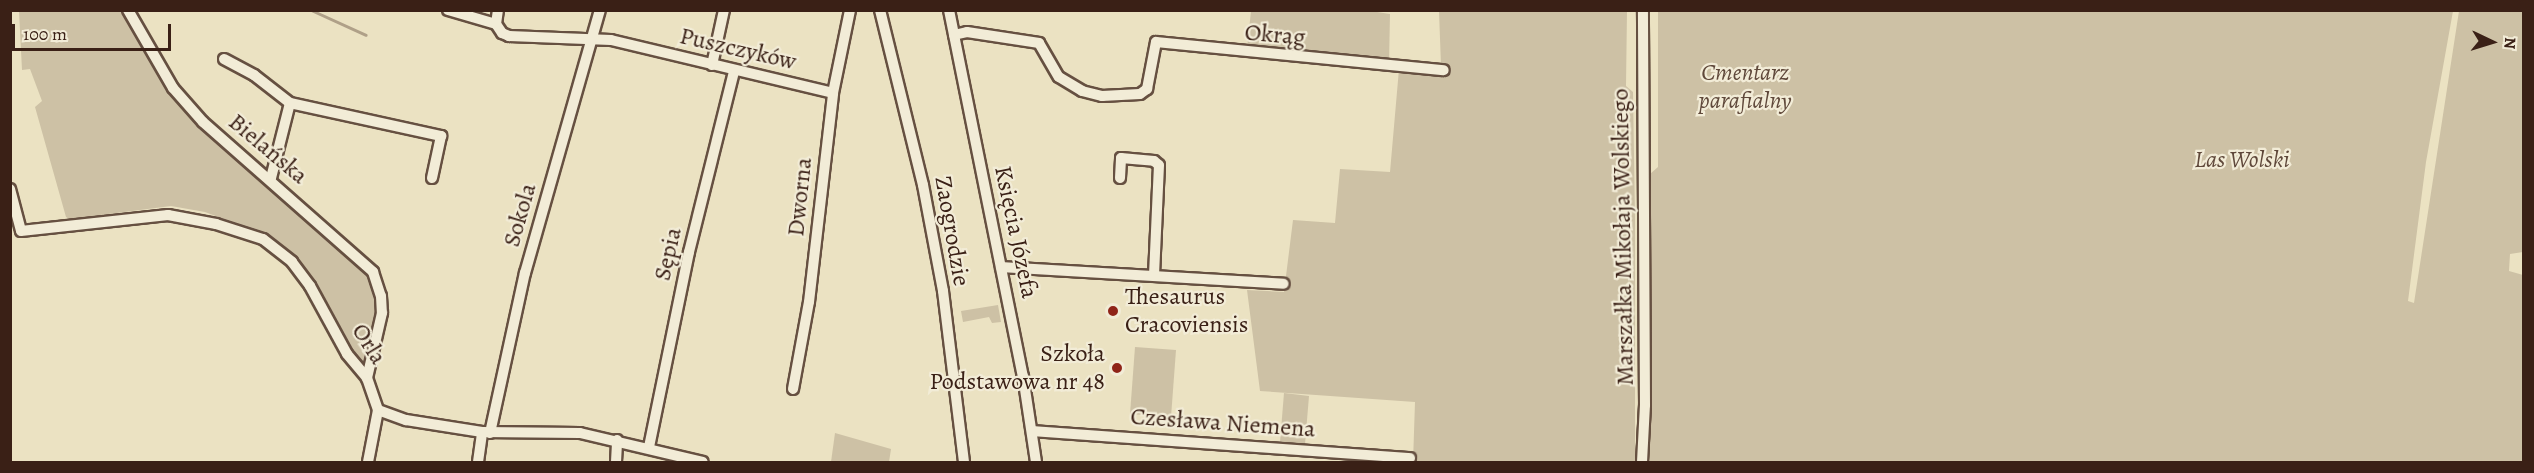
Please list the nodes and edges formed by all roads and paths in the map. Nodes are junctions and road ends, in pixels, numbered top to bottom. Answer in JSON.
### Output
{"nodes":[{"id":1,"x":128,"y":10,"type":"edge"},
{"id":2,"x":448,"y":10,"type":"edge"},
{"id":3,"x":498,"y":10,"type":"edge"},
{"id":4,"x":600,"y":10,"type":"edge"},
{"id":5,"x":724,"y":10,"type":"edge"},
{"id":6,"x":850,"y":10,"type":"edge"},
{"id":7,"x":880,"y":10,"type":"edge"},
{"id":8,"x":949,"y":10,"type":"edge"},
{"id":9,"x":1643,"y":10,"type":"edge"},
{"id":10,"x":496,"y":24,"type":"junction"},
{"id":11,"x":954,"y":35,"type":"junction"},
{"id":12,"x":594,"y":38,"type":"junction"},
{"id":13,"x":224,"y":59,"type":"dead end"},
{"id":14,"x":712,"y":65,"type":"junction"},
{"id":15,"x":1444,"y":70,"type":"dead end"},
{"id":16,"x":734,"y":71,"type":"junction"},
{"id":17,"x":832,"y":93,"type":"junction"},
{"id":18,"x":290,"y":103,"type":"junction"},
{"id":19,"x":271,"y":178,"type":"junction"},
{"id":20,"x":432,"y":178,"type":"dead end"},
{"id":21,"x":1120,"y":178,"type":"dead end"},
{"id":22,"x":10,"y":189,"type":"edge"},
{"id":23,"x":1001,"y":267,"type":"junction"},
{"id":24,"x":1154,"y":275,"type":"junction"},
{"id":25,"x":1283,"y":285,"type":"dead end"},
{"id":26,"x":367,"y":378,"type":"junction"},
{"id":27,"x":793,"y":389,"type":"dead end"},
{"id":28,"x":378,"y":410,"type":"junction"},
{"id":29,"x":1033,"y":430,"type":"junction"},
{"id":30,"x":486,"y":433,"type":"junction"},
{"id":31,"x":616,"y":440,"type":"junction"},
{"id":32,"x":649,"y":447,"type":"junction"},
{"id":33,"x":1410,"y":458,"type":"dead end"},
{"id":34,"x":368,"y":462,"type":"edge"},
{"id":35,"x":478,"y":462,"type":"edge"},
{"id":36,"x":616,"y":462,"type":"edge"},
{"id":37,"x":703,"y":462,"type":"edge"},
{"id":38,"x":964,"y":462,"type":"edge"},
{"id":39,"x":1036,"y":462,"type":"edge"},
{"id":40,"x":1642,"y":462,"type":"edge"}],
"edges":[{"from":1,"to":19,"type":"street","name":"Bielańska"},
{"from":2,"to":10,"type":"street","name":"Puszczyków"},
{"from":3,"to":10,"type":"street"},
{"from":4,"to":12,"type":"street","name":"Sokola"},
{"from":5,"to":14,"type":"street"},
{"from":6,"to":17,"type":"street","name":"Dworna"},
{"from":7,"to":38,"type":"street","name":"Zaogrodzie"},
{"from":8,"to":11,"type":"street","name":"Księcia Józefa"},
{"from":9,"to":40,"type":"street","name":"Marszałka Mikołaja Wolskiego"},
{"from":10,"to":12,"type":"street","name":"Puszczyków"},
{"from":11,"to":15,"type":"street","name":"Okrąg"},
{"from":11,"to":23,"type":"street","name":"Księcia Józefa"},
{"from":12,"to":14,"type":"street","name":"Puszczyków"},
{"from":12,"to":30,"type":"street","name":"Sokola"},
{"from":13,"to":18,"type":"street"},
{"from":14,"to":16,"type":"street","name":"Puszczyków"},
{"from":16,"to":17,"type":"street","name":"Puszczyków"},
{"from":16,"to":32,"type":"street","name":"Sępia"},
{"from":17,"to":27,"type":"street","name":"Dworna"},
{"from":18,"to":19,"type":"street"},
{"from":18,"to":20,"type":"street"},
{"from":19,"to":26,"type":"street","name":"Bielańska"},
{"from":21,"to":24,"type":"street"},
{"from":22,"to":26,"type":"street","name":"Orla"},
{"from":23,"to":24,"type":"street"},
{"from":23,"to":29,"type":"street","name":"Księcia Józefa"},
{"from":24,"to":25,"type":"street"},
{"from":26,"to":28,"type":"street","name":"Orla"},
{"from":28,"to":30,"type":"street"},
{"from":28,"to":34,"type":"street"},
{"from":29,"to":33,"type":"street","name":"Czesława Niemena"},
{"from":29,"to":39,"type":"street","name":"Księcia Józefa"},
{"from":30,"to":31,"type":"street"},
{"from":30,"to":35,"type":"street","name":"Sokola"},
{"from":31,"to":32,"type":"street"},
{"from":31,"to":36,"type":"street"},
{"from":32,"to":37,"type":"street"}]}
